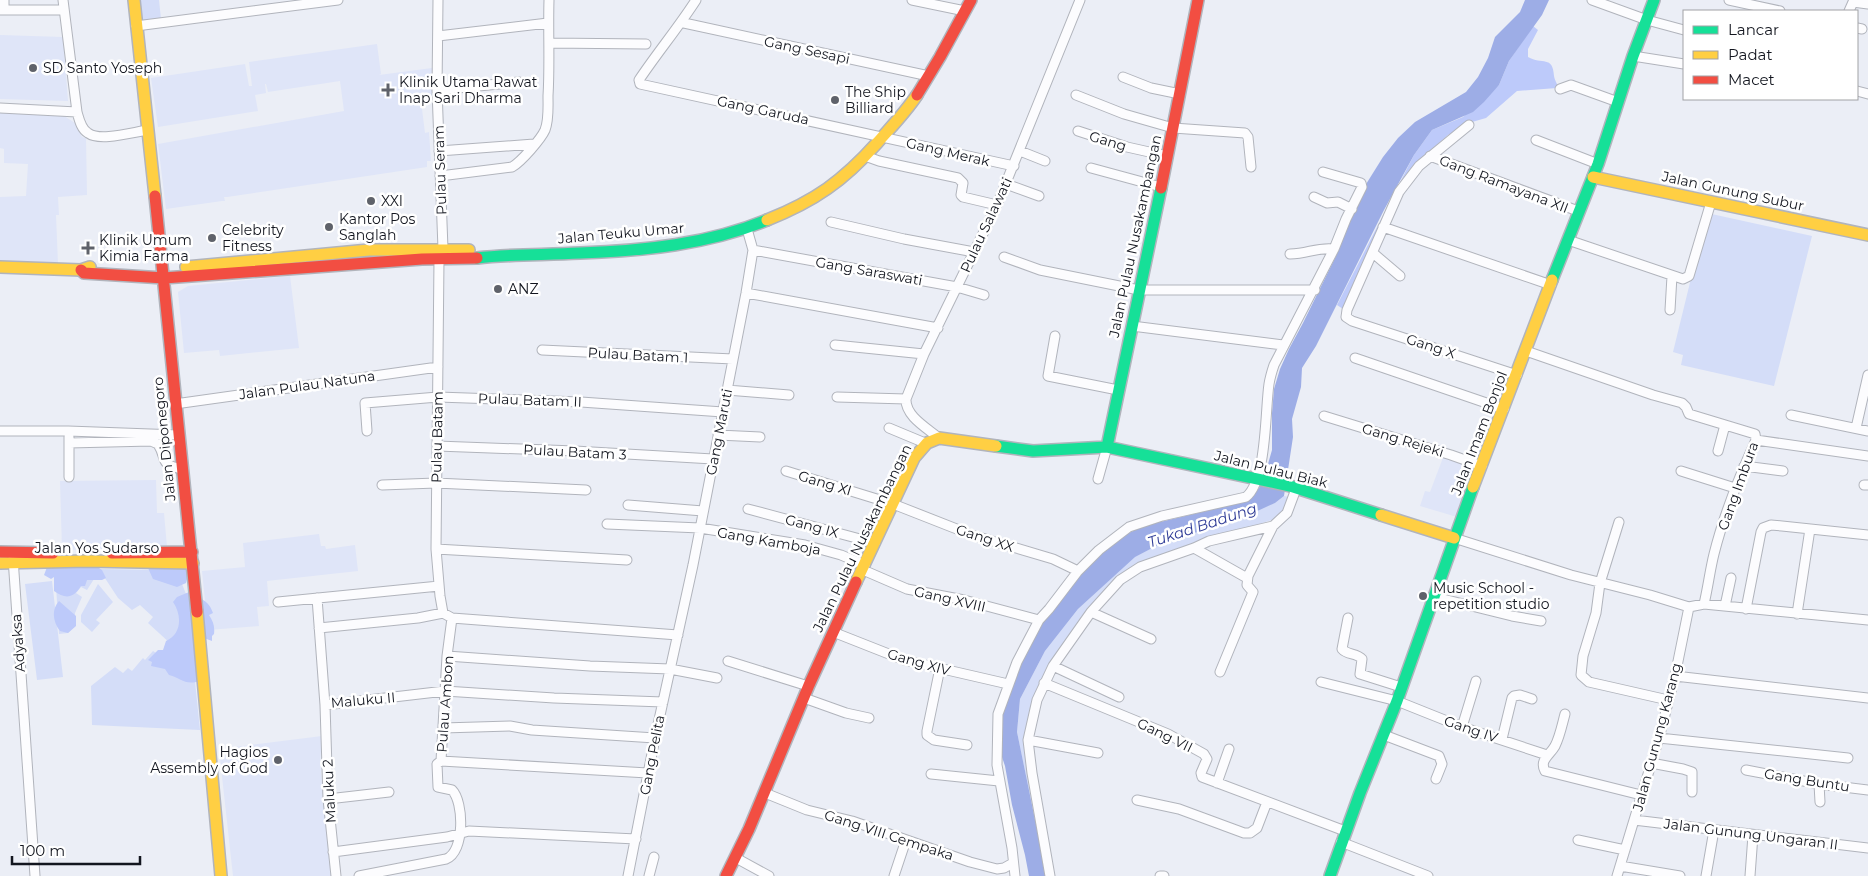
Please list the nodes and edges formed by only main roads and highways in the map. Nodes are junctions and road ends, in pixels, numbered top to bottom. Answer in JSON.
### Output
{"nodes":[{"id":1,"x":134,"y":0,"type":"edge"},
{"id":2,"x":1198,"y":0,"type":"edge"},
{"id":3,"x":1654,"y":0,"type":"edge"},
{"id":4,"x":968,"y":5,"type":"edge"},
{"id":5,"x":1593,"y":177,"type":"junction"},
{"id":6,"x":1867,"y":231,"type":"edge"},
{"id":7,"x":0,"y":268,"type":"edge"},
{"id":8,"x":164,"y":273,"type":"junction"},
{"id":9,"x":1107,"y":447,"type":"junction"},
{"id":10,"x":1454,"y":538,"type":"junction"},
{"id":11,"x":0,"y":552,"type":"edge"},
{"id":12,"x":192,"y":557,"type":"junction"},
{"id":13,"x":13,"y":558,"type":"junction"},
{"id":14,"x":0,"y":563,"type":"edge"},
{"id":15,"x":222,"y":876,"type":"edge"},
{"id":16,"x":726,"y":876,"type":"edge"},
{"id":17,"x":1330,"y":876,"type":"edge"}],
"edges":[{"from":1,"to":8,"type":"main road","name":"Jalan Diponegoro"},
{"from":2,"to":9,"type":"main road","name":"Jalan Pulau Nusakambangan"},
{"from":3,"to":5,"type":"main road","name":"Jalan Imam Bonjol"},
{"from":4,"to":8,"type":"main road","name":"Jalan Teuku Umar"},
{"from":5,"to":6,"type":"main road","name":"Jalan Gunung Subur"},
{"from":5,"to":10,"type":"main road","name":"Jalan Imam Bonjol"},
{"from":7,"to":8,"type":"main road","name":"Jalan Teuku Umar"},
{"from":8,"to":12,"type":"main road","name":"Jalan Diponegoro"},
{"from":9,"to":10,"type":"main road","name":"Jalan Pulau Biak"},
{"from":9,"to":16,"type":"main road","name":"Jalan Pulau Nusakambangan"},
{"from":10,"to":17,"type":"main road","name":"Jalan Imam Bonjol"},
{"from":11,"to":13,"type":"main road","name":"Jalan Yos Sudarso"},
{"from":12,"to":13,"type":"main road","name":"Jalan Yos Sudarso"},
{"from":12,"to":15,"type":"main road","name":"Jalan Diponegoro"},
{"from":13,"to":14,"type":"main road","name":"Jalan Yos Sudarso"}]}
